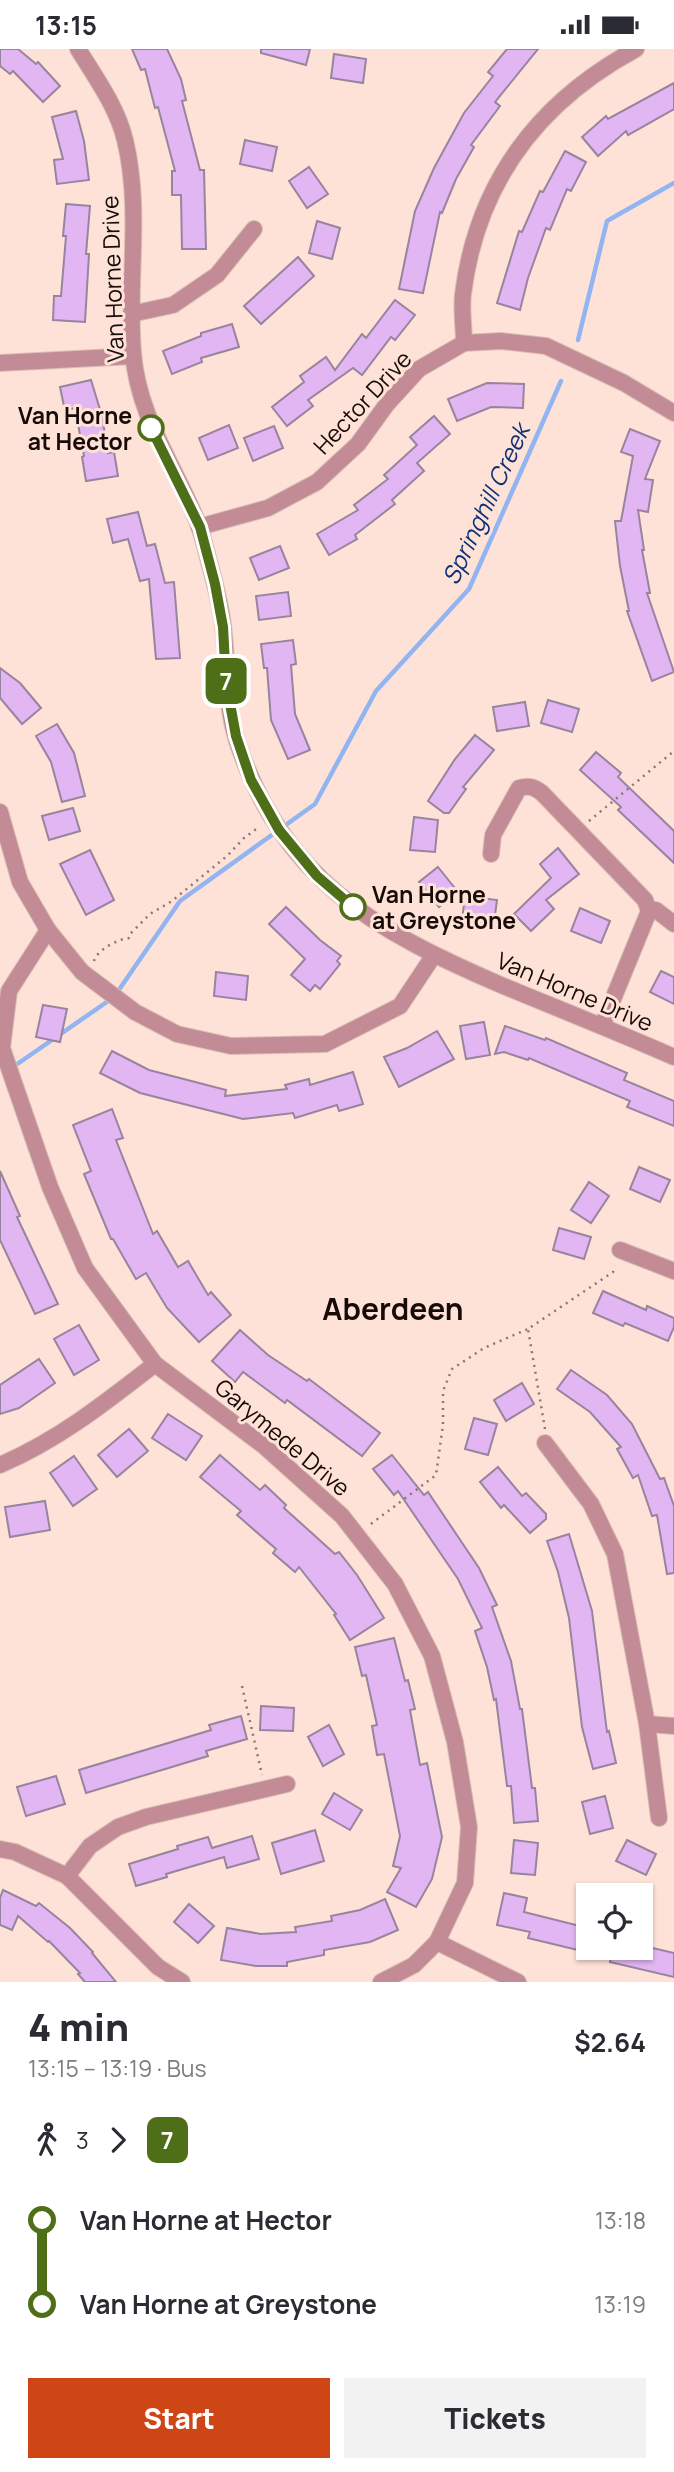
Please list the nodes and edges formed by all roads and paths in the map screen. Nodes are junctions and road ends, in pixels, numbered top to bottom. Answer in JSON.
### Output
{"nodes":[{"id":1,"x":78,"y":49,"type":"edge"},
{"id":2,"x":636,"y":49,"type":"edge"},
{"id":3,"x":254,"y":229,"type":"dead end"},
{"id":4,"x":131,"y":314,"type":"junction"},
{"id":5,"x":464,"y":343,"type":"junction"},
{"id":6,"x":133,"y":356,"type":"junction"},
{"id":7,"x":0,"y":363,"type":"edge"},
{"id":8,"x":674,"y":413,"type":"edge"},
{"id":9,"x":200,"y":527,"type":"junction"},
{"id":10,"x":674,"y":751,"type":"edge"},
{"id":11,"x":0,"y":812,"type":"edge"},
{"id":12,"x":586,"y":823,"type":"dead end"},
{"id":13,"x":259,"y":827,"type":"dead end"},
{"id":14,"x":491,"y":854,"type":"dead end"},
{"id":15,"x":649,"y":911,"type":"junction"},
{"id":16,"x":674,"y":924,"type":"edge"},
{"id":17,"x":48,"y":930,"type":"junction"},
{"id":18,"x":434,"y":955,"type":"junction"},
{"id":19,"x":94,"y":961,"type":"dead end"},
{"id":20,"x":602,"y":1026,"type":"junction"},
{"id":21,"x":674,"y":1056,"type":"edge"},
{"id":22,"x":620,"y":1250,"type":"joint"},
{"id":23,"x":674,"y":1271,"type":"edge"},
{"id":24,"x":528,"y":1329,"type":"junction"},
{"id":25,"x":155,"y":1364,"type":"junction"},
{"id":26,"x":545,"y":1443,"type":"joint"},
{"id":27,"x":0,"y":1465,"type":"edge"},
{"id":28,"x":371,"y":1524,"type":"dead end"},
{"id":29,"x":242,"y":1686,"type":"dead end"},
{"id":30,"x":647,"y":1724,"type":"junction"},
{"id":31,"x":674,"y":1726,"type":"edge"},
{"id":32,"x":287,"y":1784,"type":"dead end"},
{"id":33,"x":265,"y":1788,"type":"junction"},
{"id":34,"x":659,"y":1818,"type":"dead end"},
{"id":35,"x":0,"y":1849,"type":"edge"},
{"id":36,"x":66,"y":1876,"type":"junction"},
{"id":37,"x":438,"y":1942,"type":"junction"},
{"id":38,"x":182,"y":1982,"type":"edge"},
{"id":39,"x":381,"y":1982,"type":"edge"},
{"id":40,"x":518,"y":1982,"type":"edge"}],
"edges":[{"from":1,"to":4,"type":"street","name":"Van Horne Drive"},
{"from":2,"to":5,"type":"street"},
{"from":3,"to":4,"type":"street"},
{"from":4,"to":6,"type":"street","name":"Van Horne Drive"},
{"from":5,"to":8,"type":"street","name":"Hector Drive"},
{"from":5,"to":9,"type":"street","name":"Hector Drive"},
{"from":6,"to":7,"type":"street"},
{"from":6,"to":9,"type":"street","name":"Van Horne Drive"},
{"from":9,"to":18,"type":"street","name":"Van Horne Drive"},
{"from":10,"to":12,"type":"path"},
{"from":11,"to":17,"type":"street"},
{"from":13,"to":19,"type":"path"},
{"from":14,"to":15,"type":"street"},
{"from":15,"to":16,"type":"street"},
{"from":15,"to":20,"type":"street"},
{"from":17,"to":18,"type":"street"},
{"from":17,"to":25,"type":"street","name":"Garymede Drive"},
{"from":18,"to":20,"type":"street","name":"Van Horne Drive"},
{"from":20,"to":21,"type":"street","name":"Van Horne Drive"},
{"from":22,"to":23,"type":"street"},
{"from":22,"to":24,"type":"path"},
{"from":24,"to":26,"type":"path"},
{"from":24,"to":28,"type":"path"},
{"from":25,"to":27,"type":"street"},
{"from":25,"to":37,"type":"street","name":"Garymede Drive"},
{"from":26,"to":30,"type":"street"},
{"from":29,"to":33,"type":"path"},
{"from":30,"to":31,"type":"street"},
{"from":30,"to":34,"type":"street"},
{"from":32,"to":33,"type":"street"},
{"from":33,"to":36,"type":"street"},
{"from":35,"to":36,"type":"street"},
{"from":36,"to":38,"type":"street"},
{"from":37,"to":39,"type":"street","name":"Garymede Drive"},
{"from":37,"to":40,"type":"street"}]}
